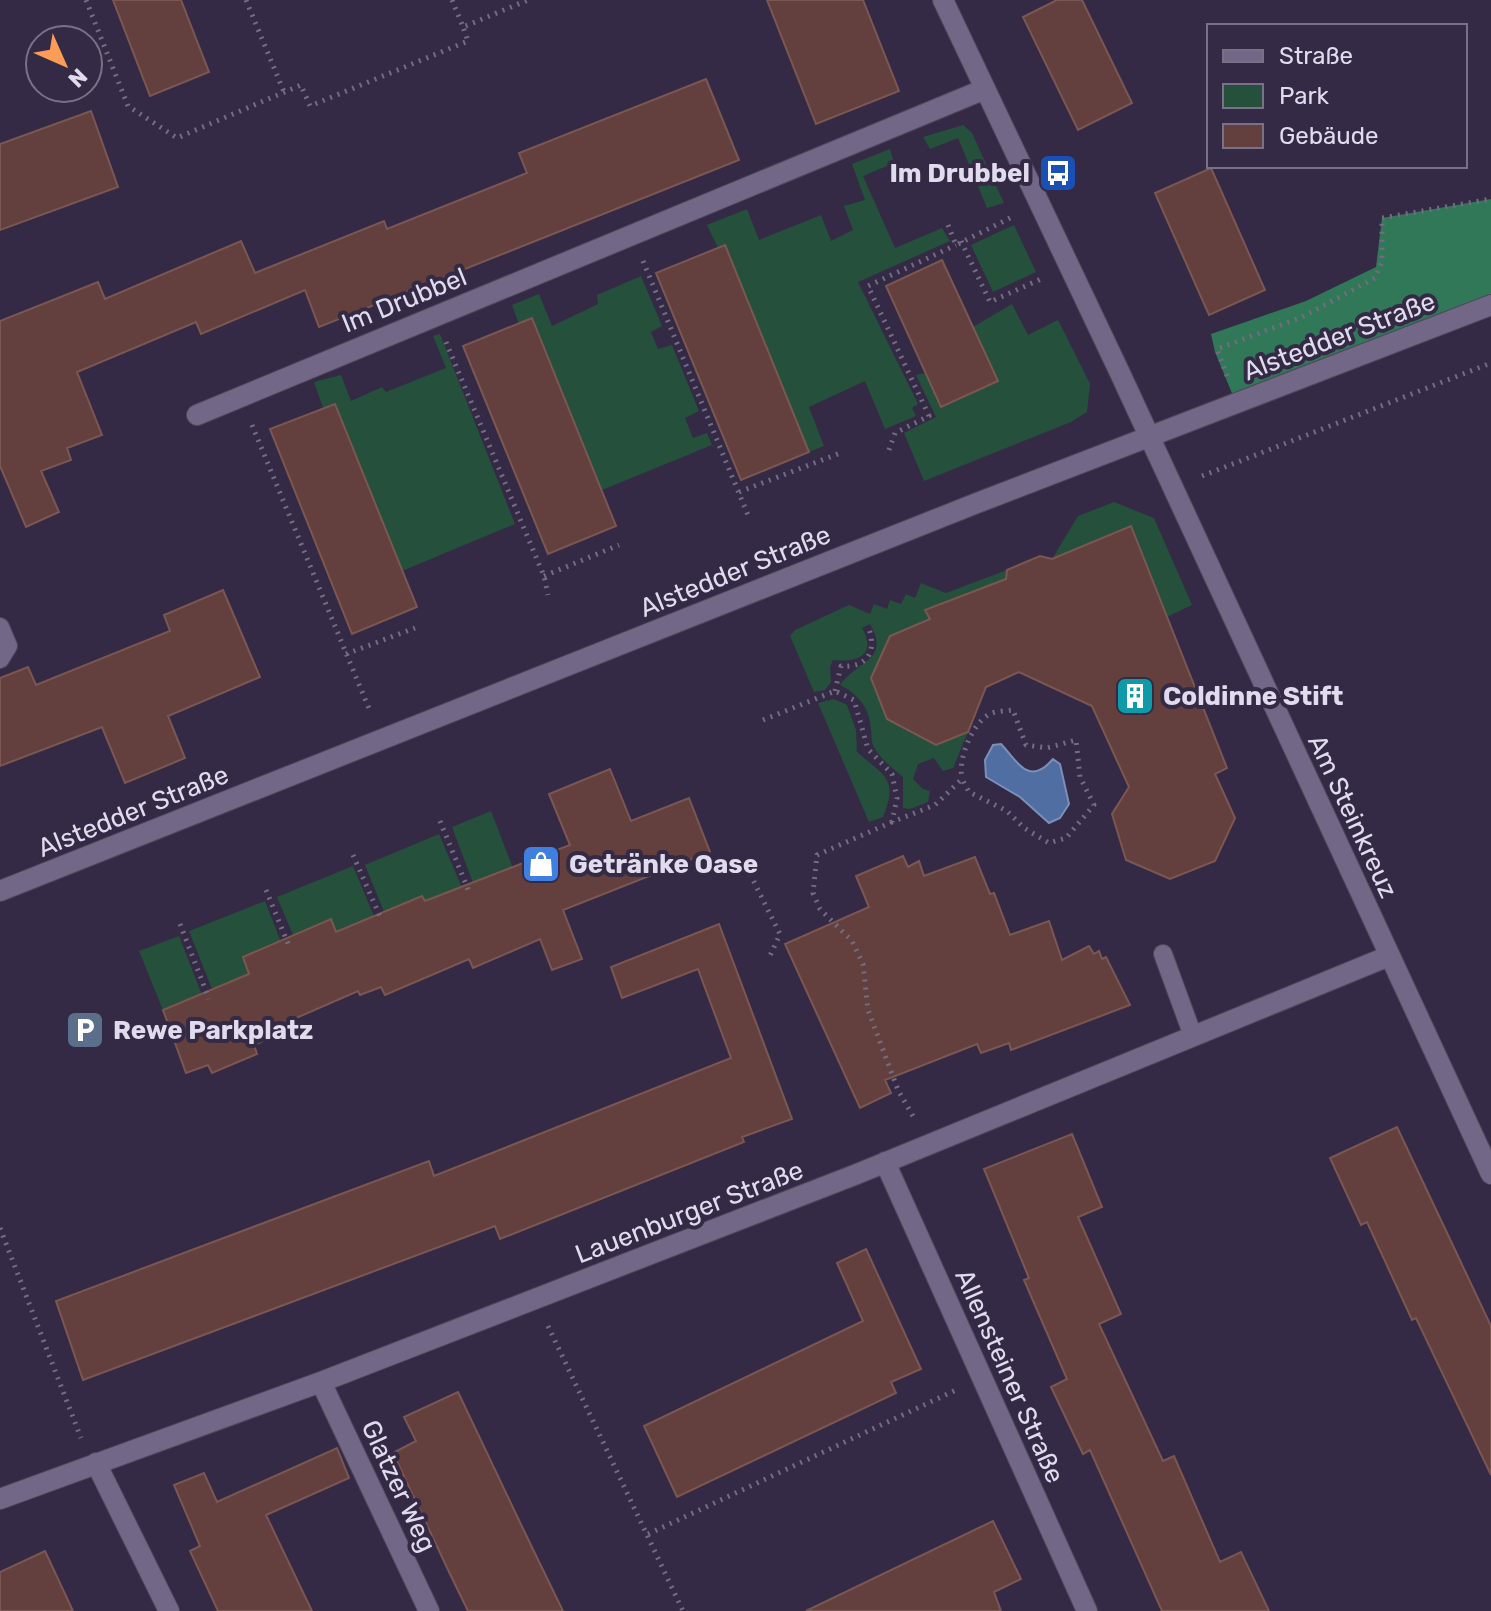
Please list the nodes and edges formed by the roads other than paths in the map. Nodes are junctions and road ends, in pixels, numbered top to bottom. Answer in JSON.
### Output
{"nodes":[{"id":1,"x":943,"y":0,"type":"edge"},
{"id":2,"x":985,"y":89,"type":"junction"},
{"id":3,"x":1491,"y":305,"type":"edge"},
{"id":4,"x":197,"y":415,"type":"dead end"},
{"id":5,"x":1148,"y":436,"type":"junction"},
{"id":6,"x":0,"y":627,"type":"edge"},
{"id":7,"x":0,"y":659,"type":"edge"},
{"id":8,"x":0,"y":891,"type":"edge"},
{"id":9,"x":1163,"y":954,"type":"dead end"},
{"id":10,"x":1389,"y":956,"type":"junction"},
{"id":11,"x":1193,"y":1036,"type":"junction"},
{"id":12,"x":885,"y":1162,"type":"junction"},
{"id":13,"x":1491,"y":1174,"type":"edge"},
{"id":14,"x":321,"y":1382,"type":"junction"},
{"id":15,"x":96,"y":1463,"type":"junction"},
{"id":16,"x":0,"y":1499,"type":"edge"},
{"id":17,"x":169,"y":1611,"type":"edge"},
{"id":18,"x":429,"y":1611,"type":"edge"},
{"id":19,"x":1087,"y":1611,"type":"edge"}],
"edges":[{"from":1,"to":2,"type":"street"},
{"from":2,"to":4,"type":"street","name":"Im Drubbel"},
{"from":2,"to":5,"type":"street"},
{"from":3,"to":5,"type":"street","name":"Alstedder Straße"},
{"from":5,"to":8,"type":"street","name":"Alstedder Straße"},
{"from":5,"to":10,"type":"street","name":"Am Steinkreuz"},
{"from":6,"to":7,"type":"lane"},
{"from":9,"to":11,"type":"lane"},
{"from":10,"to":11,"type":"street","name":"Lauenburger Straße"},
{"from":10,"to":13,"type":"street","name":"Am Steinkreuz"},
{"from":11,"to":12,"type":"street","name":"Lauenburger Straße"},
{"from":12,"to":14,"type":"street","name":"Lauenburger Straße"},
{"from":12,"to":19,"type":"street","name":"Allensteiner Straße"},
{"from":14,"to":15,"type":"street","name":"Lauenburger Straße"},
{"from":14,"to":18,"type":"street","name":"Glatzer Weg"},
{"from":15,"to":16,"type":"street","name":"Lauenburger Straße"},
{"from":15,"to":17,"type":"street"}]}
